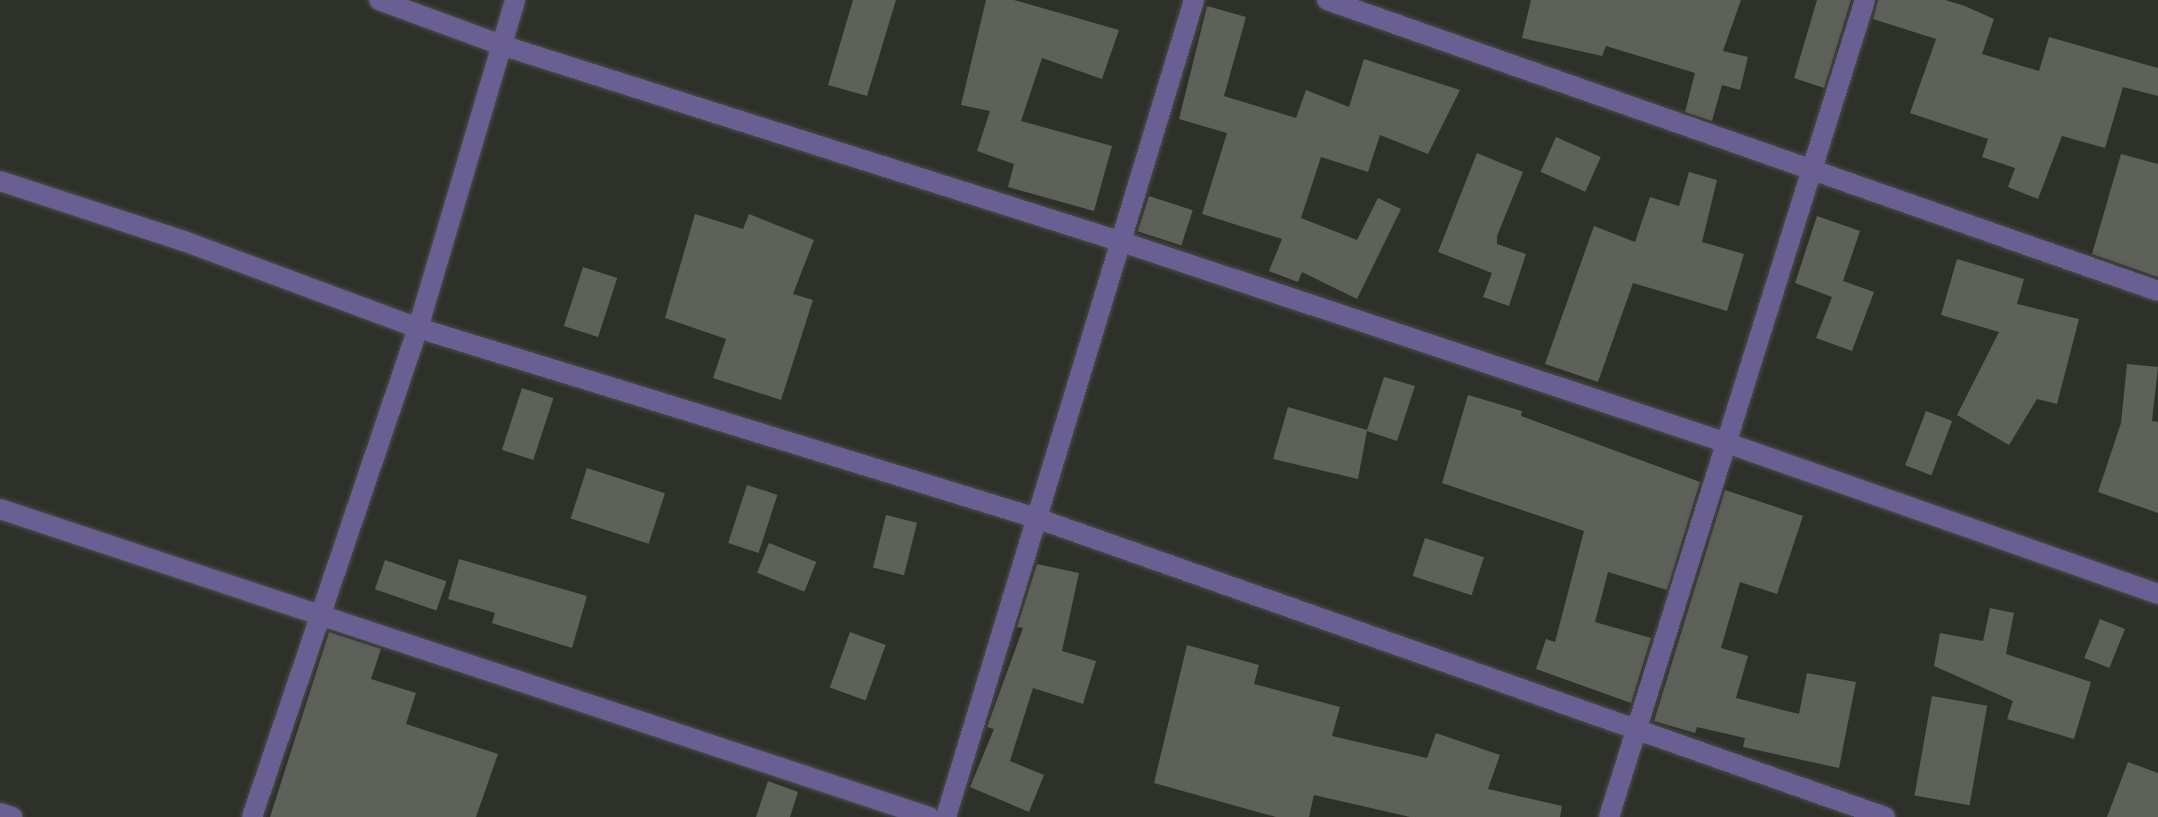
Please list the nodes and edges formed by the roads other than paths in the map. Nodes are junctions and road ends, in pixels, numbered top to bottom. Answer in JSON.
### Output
{"nodes":[{"id":1,"x":379,"y":0,"type":"edge"},
{"id":2,"x":515,"y":0,"type":"edge"},
{"id":3,"x":1194,"y":0,"type":"edge"},
{"id":4,"x":1327,"y":0,"type":"edge"},
{"id":5,"x":1865,"y":0,"type":"edge"},
{"id":6,"x":501,"y":45,"type":"junction"},
{"id":7,"x":1814,"y":174,"type":"junction"},
{"id":8,"x":0,"y":181,"type":"edge"},
{"id":9,"x":1122,"y":242,"type":"junction"},
{"id":10,"x":2158,"y":291,"type":"edge"},
{"id":11,"x":418,"y":328,"type":"junction"},
{"id":12,"x":1727,"y":443,"type":"junction"},
{"id":13,"x":0,"y":509,"type":"edge"},
{"id":14,"x":1036,"y":518,"type":"junction"},
{"id":15,"x":2158,"y":594,"type":"edge"},
{"id":16,"x":321,"y":615,"type":"junction"},
{"id":17,"x":1635,"y":730,"type":"junction"},
{"id":18,"x":0,"y":813,"type":"edge"},
{"id":19,"x":12,"y":817,"type":"edge"},
{"id":20,"x":252,"y":817,"type":"edge"},
{"id":21,"x":929,"y":817,"type":"edge"},
{"id":22,"x":946,"y":817,"type":"edge"},
{"id":23,"x":1609,"y":817,"type":"edge"},
{"id":24,"x":1885,"y":817,"type":"edge"}],
"edges":[{"from":1,"to":6,"type":"street"},
{"from":2,"to":6,"type":"street"},
{"from":3,"to":9,"type":"street"},
{"from":4,"to":7,"type":"street"},
{"from":5,"to":7,"type":"street"},
{"from":6,"to":9,"type":"street"},
{"from":6,"to":11,"type":"street"},
{"from":7,"to":10,"type":"street"},
{"from":7,"to":12,"type":"street"},
{"from":8,"to":11,"type":"street"},
{"from":9,"to":12,"type":"street"},
{"from":9,"to":14,"type":"street"},
{"from":11,"to":14,"type":"street"},
{"from":11,"to":16,"type":"street"},
{"from":12,"to":15,"type":"street"},
{"from":12,"to":17,"type":"street"},
{"from":13,"to":16,"type":"street"},
{"from":14,"to":17,"type":"street"},
{"from":14,"to":22,"type":"street"},
{"from":16,"to":20,"type":"street"},
{"from":16,"to":21,"type":"street"},
{"from":17,"to":23,"type":"street"},
{"from":17,"to":24,"type":"street"},
{"from":18,"to":19,"type":"street"}]}
